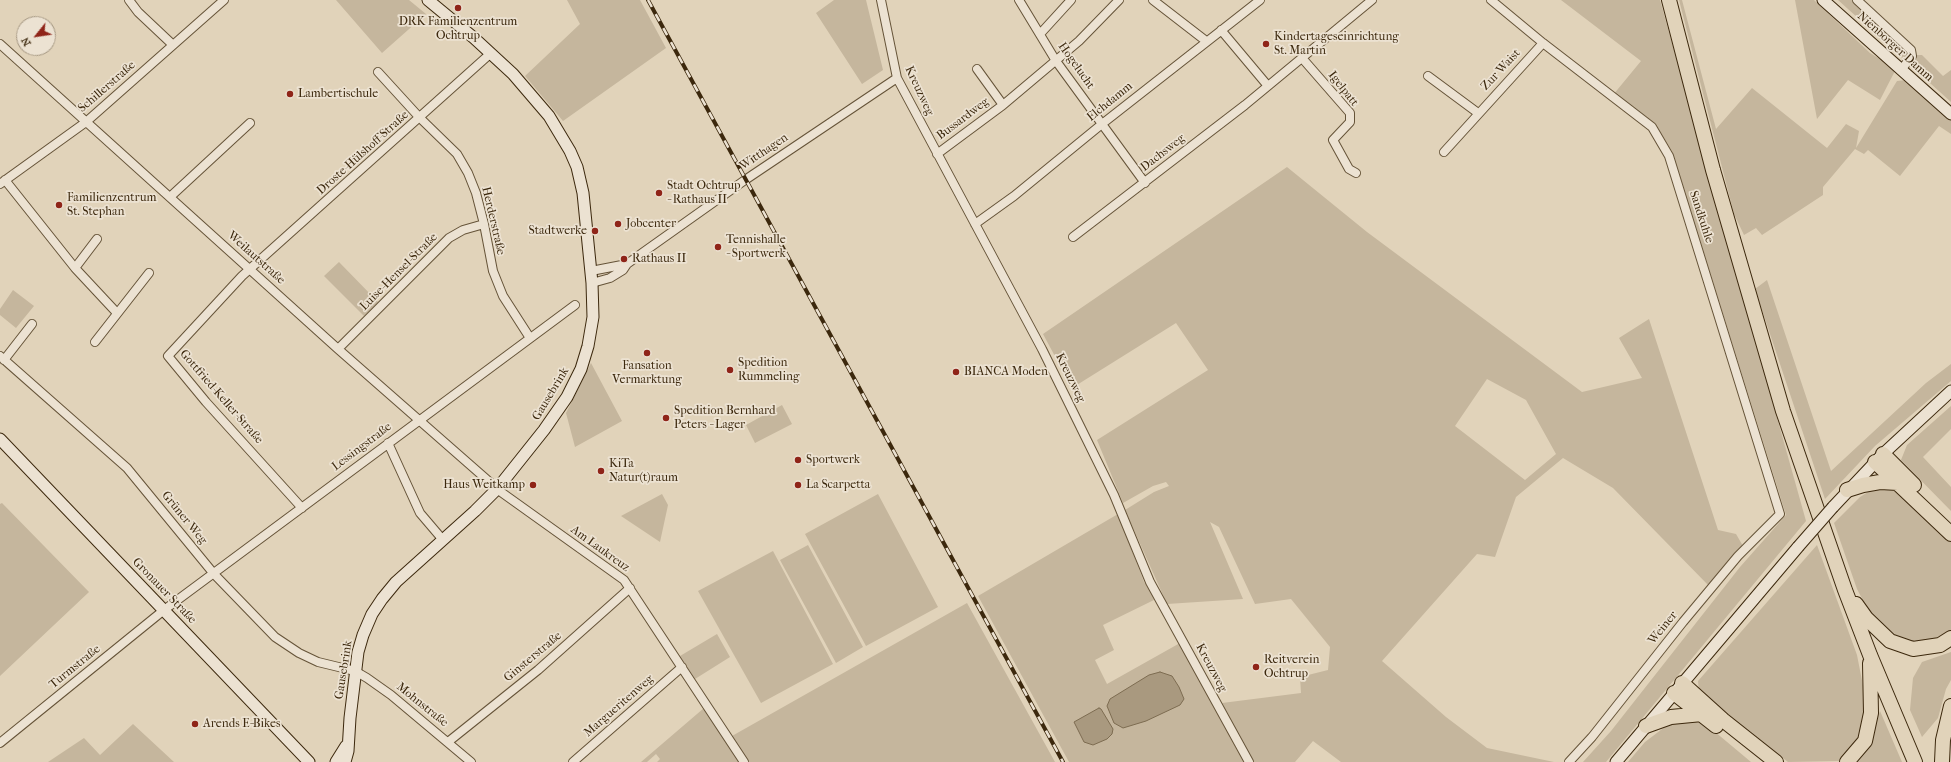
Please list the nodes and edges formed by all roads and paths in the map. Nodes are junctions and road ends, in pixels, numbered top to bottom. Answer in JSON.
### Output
{"nodes":[{"id":1,"x":129,"y":0,"type":"edge"},
{"id":2,"x":224,"y":0,"type":"edge"},
{"id":3,"x":428,"y":0,"type":"edge"},
{"id":4,"x":881,"y":0,"type":"edge"},
{"id":5,"x":1071,"y":0,"type":"edge"},
{"id":6,"x":1119,"y":0,"type":"edge"},
{"id":7,"x":1153,"y":0,"type":"edge"},
{"id":8,"x":1260,"y":0,"type":"edge"},
{"id":9,"x":1372,"y":0,"type":"edge"},
{"id":10,"x":1491,"y":0,"type":"edge"},
{"id":11,"x":1669,"y":0,"type":"edge"},
{"id":12,"x":1822,"y":0,"type":"edge"},
{"id":13,"x":1858,"y":0,"type":"edge"},
{"id":14,"x":1023,"y":2,"type":"edge"},
{"id":15,"x":1221,"y":30,"type":"junction"},
{"id":16,"x":1040,"y":34,"type":"junction"},
{"id":17,"x":1206,"y":41,"type":"junction"},
{"id":18,"x":1543,"y":43,"type":"junction"},
{"id":19,"x":0,"y":44,"type":"edge"},
{"id":20,"x":173,"y":45,"type":"junction"},
{"id":21,"x":491,"y":53,"type":"junction"},
{"id":22,"x":1302,"y":58,"type":"junction"},
{"id":23,"x":1056,"y":60,"type":"junction"},
{"id":24,"x":977,"y":69,"type":"dead end"},
{"id":25,"x":1901,"y":70,"type":"junction"},
{"id":26,"x":378,"y":72,"type":"dead end"},
{"id":27,"x":1428,"y":76,"type":"dead end"},
{"id":28,"x":898,"y":78,"type":"junction"},
{"id":29,"x":1268,"y":86,"type":"junction"},
{"id":30,"x":1003,"y":104,"type":"junction"},
{"id":31,"x":1478,"y":113,"type":"junction"},
{"id":32,"x":1951,"y":114,"type":"edge"},
{"id":33,"x":420,"y":118,"type":"junction"},
{"id":34,"x":86,"y":122,"type":"junction"},
{"id":35,"x":250,"y":123,"type":"dead end"},
{"id":36,"x":1102,"y":124,"type":"junction"},
{"id":37,"x":1444,"y":152,"type":"dead end"},
{"id":38,"x":937,"y":154,"type":"junction"},
{"id":39,"x":1356,"y":174,"type":"dead end"},
{"id":40,"x":3,"y":182,"type":"edge"},
{"id":41,"x":1145,"y":182,"type":"junction"},
{"id":42,"x":170,"y":197,"type":"junction"},
{"id":43,"x":484,"y":224,"type":"junction"},
{"id":44,"x":974,"y":224,"type":"junction"},
{"id":45,"x":1073,"y":238,"type":"dead end"},
{"id":46,"x":97,"y":239,"type":"dead end"},
{"id":47,"x":628,"y":264,"type":"junction"},
{"id":48,"x":75,"y":268,"type":"junction"},
{"id":49,"x":250,"y":269,"type":"junction"},
{"id":50,"x":591,"y":271,"type":"junction"},
{"id":51,"x":149,"y":273,"type":"dead end"},
{"id":52,"x":592,"y":283,"type":"junction"},
{"id":53,"x":575,"y":305,"type":"dead end"},
{"id":54,"x":117,"y":313,"type":"junction"},
{"id":55,"x":32,"y":324,"type":"dead end"},
{"id":56,"x":530,"y":338,"type":"junction"},
{"id":57,"x":95,"y":342,"type":"dead end"},
{"id":58,"x":338,"y":349,"type":"junction"},
{"id":59,"x":2,"y":358,"type":"edge"},
{"id":60,"x":1951,"y":391,"type":"edge"},
{"id":61,"x":419,"y":420,"type":"junction"},
{"id":62,"x":0,"y":439,"type":"edge"},
{"id":63,"x":388,"y":443,"type":"junction"},
{"id":64,"x":1879,"y":458,"type":"junction"},
{"id":65,"x":1898,"y":483,"type":"junction"},
{"id":66,"x":497,"y":488,"type":"junction"},
{"id":67,"x":1847,"y":490,"type":"junction"},
{"id":68,"x":302,"y":508,"type":"junction"},
{"id":69,"x":1780,"y":514,"type":"joint"},
{"id":70,"x":1951,"y":522,"type":"edge"},
{"id":71,"x":1951,"y":534,"type":"edge"},
{"id":72,"x":443,"y":540,"type":"junction"},
{"id":73,"x":214,"y":574,"type":"junction"},
{"id":74,"x":630,"y":588,"type":"junction"},
{"id":75,"x":1845,"y":590,"type":"junction"},
{"id":76,"x":164,"y":610,"type":"junction"},
{"id":77,"x":1951,"y":638,"type":"edge"},
{"id":78,"x":1870,"y":655,"type":"junction"},
{"id":79,"x":682,"y":667,"type":"junction"},
{"id":80,"x":355,"y":671,"type":"junction"},
{"id":81,"x":1678,"y":688,"type":"junction"},
{"id":82,"x":1951,"y":706,"type":"edge"},
{"id":83,"x":1702,"y":714,"type":"junction"},
{"id":84,"x":1646,"y":726,"type":"junction"},
{"id":85,"x":448,"y":742,"type":"junction"},
{"id":86,"x":0,"y":743,"type":"edge"},
{"id":87,"x":347,"y":744,"type":"junction"},
{"id":88,"x":309,"y":762,"type":"edge"},
{"id":89,"x":336,"y":762,"type":"edge"},
{"id":90,"x":345,"y":762,"type":"edge"},
{"id":91,"x":471,"y":762,"type":"edge"},
{"id":92,"x":573,"y":762,"type":"edge"},
{"id":93,"x":744,"y":762,"type":"edge"},
{"id":94,"x":1250,"y":762,"type":"edge"},
{"id":95,"x":1569,"y":762,"type":"edge"},
{"id":96,"x":1616,"y":762,"type":"edge"},
{"id":97,"x":1759,"y":762,"type":"edge"},
{"id":98,"x":1776,"y":762,"type":"edge"},
{"id":99,"x":1847,"y":762,"type":"edge"},
{"id":100,"x":1915,"y":762,"type":"edge"},
{"id":101,"x":1942,"y":762,"type":"edge"}],
"edges":[{"from":1,"to":20,"type":"street"},
{"from":2,"to":20,"type":"street","name":"Schillerstraße"},
{"from":3,"to":21,"type":"main road","name":"Gausebrink"},
{"from":4,"to":28,"type":"street","name":"Kreuzweg"},
{"from":5,"to":16,"type":"street"},
{"from":6,"to":23,"type":"street","name":"Bussardweg"},
{"from":7,"to":17,"type":"street"},
{"from":8,"to":15,"type":"street","name":"Elchdamm"},
{"from":9,"to":22,"type":"street","name":"Dachsweg"},
{"from":10,"to":18,"type":"street","name":"Sandkuhle"},
{"from":11,"to":75,"type":"highway"},
{"from":12,"to":25,"type":"main road","name":"Nienborger Damm"},
{"from":13,"to":25,"type":"street"},
{"from":14,"to":16,"type":"street","name":"Hogelucht"},
{"from":15,"to":17,"type":"street","name":"Elchdamm"},
{"from":15,"to":29,"type":"street"},
{"from":16,"to":23,"type":"street","name":"Hogelucht"},
{"from":17,"to":36,"type":"street","name":"Elchdamm"},
{"from":18,"to":31,"type":"street","name":"Zur Waist"},
{"from":18,"to":69,"type":"street","name":"Sandkuhle"},
{"from":19,"to":34,"type":"street","name":"Weilautstraße"},
{"from":20,"to":34,"type":"street","name":"Schillerstraße"},
{"from":21,"to":33,"type":"street","name":"Droste-Hülshoff-Straße"},
{"from":21,"to":50,"type":"main road","name":"Gausebrink"},
{"from":22,"to":29,"type":"street","name":"Dachsweg"},
{"from":22,"to":39,"type":"street","name":"Igelpatt"},
{"from":23,"to":30,"type":"street","name":"Bussardweg"},
{"from":23,"to":36,"type":"street","name":"Hogelucht"},
{"from":24,"to":30,"type":"street","name":"Bussardweg"},
{"from":25,"to":32,"type":"main road","name":"Nienborger Damm"},
{"from":26,"to":33,"type":"street","name":"Herderstraße"},
{"from":27,"to":31,"type":"street"},
{"from":28,"to":38,"type":"street","name":"Kreuzweg"},
{"from":28,"to":47,"type":"street","name":"Witthagen"},
{"from":29,"to":41,"type":"street","name":"Dachsweg"},
{"from":30,"to":38,"type":"street","name":"Bussardweg"},
{"from":31,"to":37,"type":"street","name":"Zur Waist"},
{"from":33,"to":43,"type":"street","name":"Herderstraße"},
{"from":33,"to":49,"type":"street","name":"Droste-Hülshoff-Straße"},
{"from":34,"to":40,"type":"street","name":"Schillerstraße"},
{"from":34,"to":42,"type":"street","name":"Weilautstraße"},
{"from":35,"to":42,"type":"street"},
{"from":36,"to":41,"type":"street","name":"Hogelucht"},
{"from":36,"to":44,"type":"street","name":"Elchdamm"},
{"from":38,"to":44,"type":"street","name":"Kreuzweg"},
{"from":40,"to":48,"type":"street"},
{"from":41,"to":45,"type":"street","name":"Dachsweg"},
{"from":42,"to":49,"type":"street","name":"Weilautstraße"},
{"from":43,"to":56,"type":"street","name":"Herderstraße"},
{"from":43,"to":58,"type":"street","name":"Luise-Hensel-Straße"},
{"from":44,"to":94,"type":"street","name":"Kreuzweg"},
{"from":46,"to":48,"type":"street"},
{"from":47,"to":50,"type":"street","name":"Witthagen"},
{"from":47,"to":52,"type":"street","name":"Witthagen"},
{"from":48,"to":54,"type":"street"},
{"from":49,"to":58,"type":"street","name":"Weilautstraße"},
{"from":49,"to":68,"type":"street","name":"Gottfried-Keller-Straße"},
{"from":50,"to":52,"type":"main road","name":"Gausebrink"},
{"from":51,"to":54,"type":"street"},
{"from":52,"to":66,"type":"main road","name":"Gausebrink"},
{"from":53,"to":56,"type":"street","name":"Lessingstraße"},
{"from":54,"to":57,"type":"street"},
{"from":55,"to":59,"type":"street","name":"Grüner Weg"},
{"from":56,"to":61,"type":"street","name":"Lessingstraße"},
{"from":58,"to":61,"type":"street","name":"Weilautstraße"},
{"from":59,"to":73,"type":"street","name":"Grüner Weg"},
{"from":60,"to":64,"type":"main road"},
{"from":61,"to":63,"type":"street","name":"Lessingstraße"},
{"from":61,"to":66,"type":"street","name":"Weilautstraße"},
{"from":62,"to":76,"type":"main road","name":"Gronauer Straße"},
{"from":63,"to":68,"type":"street","name":"Lessingstraße"},
{"from":63,"to":72,"type":"street"},
{"from":64,"to":65,"type":"highway"},
{"from":64,"to":67,"type":"main road"},
{"from":64,"to":70,"type":"highway"},
{"from":65,"to":67,"type":"highway"},
{"from":65,"to":71,"type":"highway"},
{"from":66,"to":72,"type":"main road","name":"Gausebrink"},
{"from":66,"to":74,"type":"street","name":"Am Laukreuz"},
{"from":67,"to":81,"type":"main road","bridge":true},
{"from":68,"to":73,"type":"street","name":"Lessingstraße"},
{"from":69,"to":95,"type":"street","name":"Weiner"},
{"from":72,"to":80,"type":"main road","name":"Gausebrink"},
{"from":73,"to":76,"type":"street","name":"Lessingstraße"},
{"from":73,"to":80,"type":"street","name":"Grüner Weg"},
{"from":74,"to":79,"type":"street","name":"Am Laukreuz"},
{"from":74,"to":85,"type":"street","name":"Ginsterstraße"},
{"from":75,"to":77,"type":"highway"},
{"from":75,"to":78,"type":"highway"},
{"from":76,"to":86,"type":"street","name":"Turmstraße"},
{"from":76,"to":88,"type":"main road","name":"Gronauer Straße"},
{"from":78,"to":99,"type":"highway"},
{"from":78,"to":100,"type":"highway"},
{"from":79,"to":92,"type":"street","name":"Margueritenweg"},
{"from":79,"to":93,"type":"street","name":"Am Laukreuz"},
{"from":80,"to":85,"type":"street","name":"Mohnstraße"},
{"from":80,"to":87,"type":"main road","name":"Gausebrink"},
{"from":81,"to":83,"type":"highway"},
{"from":81,"to":84,"type":"main road"},
{"from":81,"to":98,"type":"highway"},
{"from":82,"to":101,"type":"highway"},
{"from":83,"to":84,"type":"highway"},
{"from":83,"to":97,"type":"highway"},
{"from":84,"to":96,"type":"main road"},
{"from":85,"to":91,"type":"street","name":"Mohnstraße"},
{"from":87,"to":89,"type":"main road","name":"Gausebrink"},
{"from":87,"to":90,"type":"main road","name":"Gausebrink"}]}
